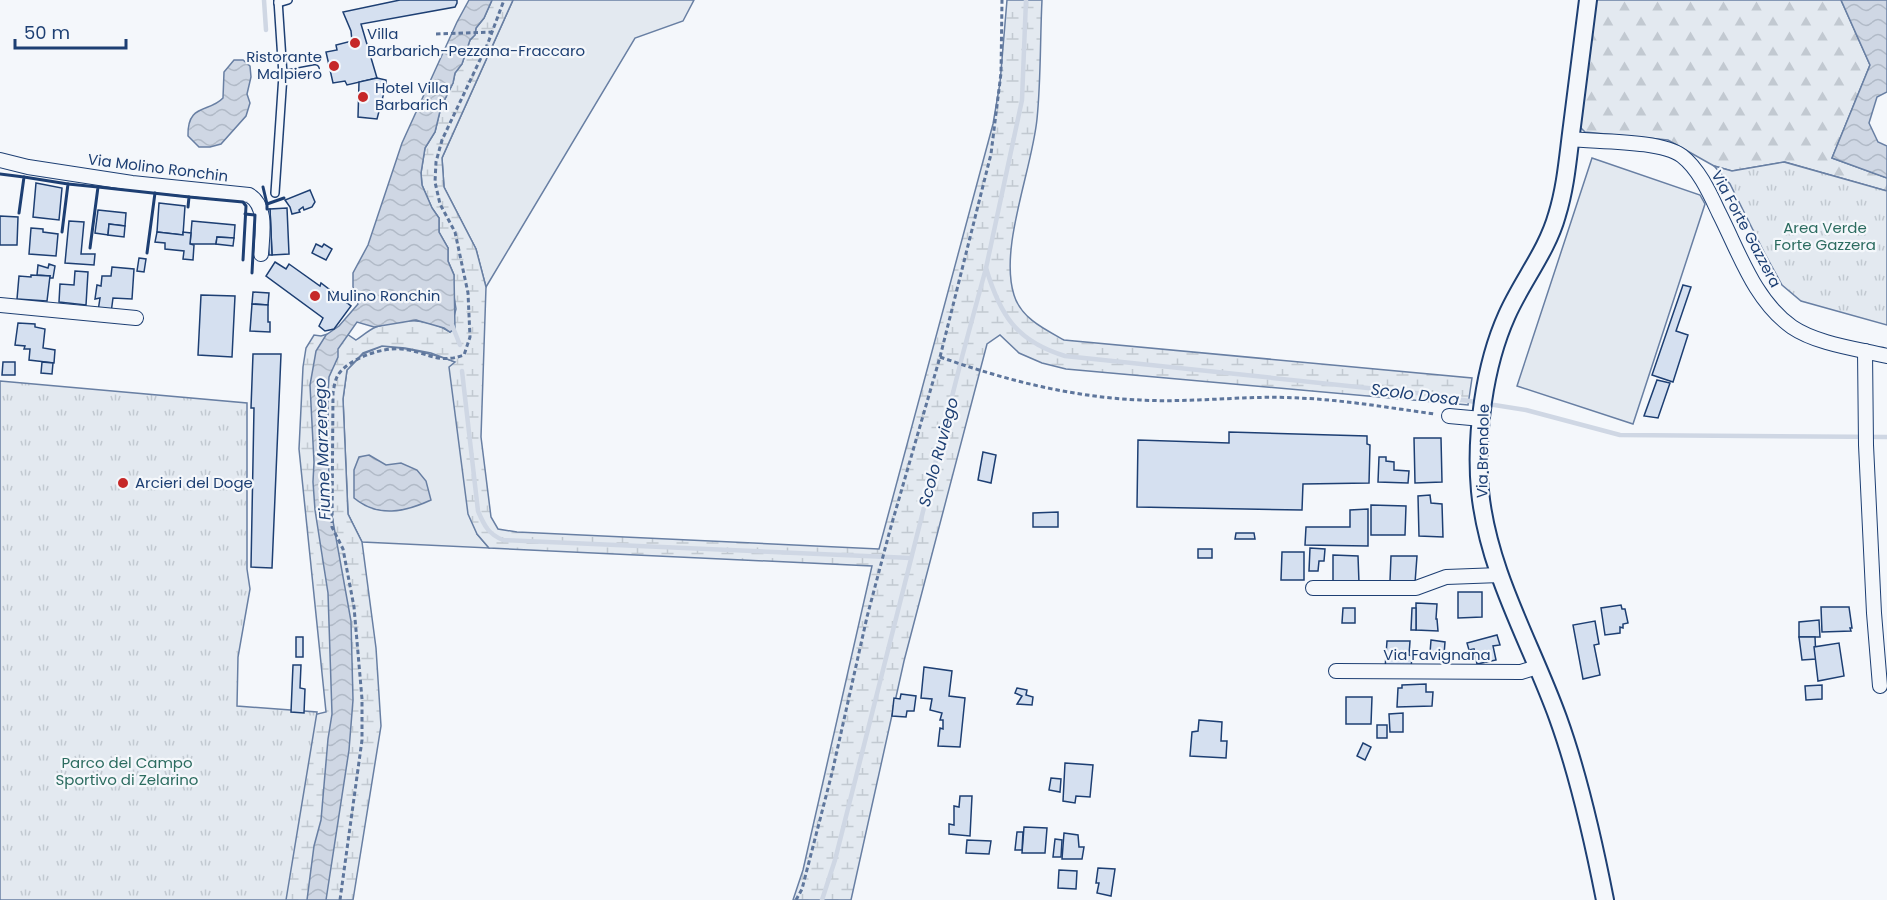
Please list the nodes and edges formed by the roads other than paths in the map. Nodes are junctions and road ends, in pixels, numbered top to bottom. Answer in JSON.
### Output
{"nodes":[{"id":1,"x":288,"y":0,"type":"edge"},
{"id":2,"x":1588,"y":0,"type":"edge"},
{"id":3,"x":278,"y":1,"type":"edge"},
{"id":4,"x":315,"y":69,"type":"dead end"},
{"id":5,"x":284,"y":75,"type":"junction"},
{"id":6,"x":1570,"y":139,"type":"junction"},
{"id":7,"x":0,"y":160,"type":"edge"},
{"id":8,"x":275,"y":194,"type":"dead end"},
{"id":9,"x":261,"y":254,"type":"dead end"},
{"id":10,"x":0,"y":304,"type":"edge"},
{"id":11,"x":136,"y":318,"type":"dead end"},
{"id":12,"x":1864,"y":351,"type":"junction"},
{"id":13,"x":1887,"y":356,"type":"edge"},
{"id":14,"x":1483,"y":407,"type":"junction"},
{"id":15,"x":1449,"y":416,"type":"road end"},
{"id":16,"x":1500,"y":575,"type":"junction"},
{"id":17,"x":1313,"y":588,"type":"dead end"},
{"id":18,"x":1537,"y":666,"type":"junction"},
{"id":19,"x":1336,"y":671,"type":"dead end"},
{"id":20,"x":1880,"y":686,"type":"dead end"},
{"id":21,"x":1605,"y":900,"type":"edge"}],
"edges":[{"from":1,"to":3,"type":"lane"},
{"from":2,"to":6,"type":"street","name":"Via Brendole"},
{"from":3,"to":5,"type":"lane"},
{"from":4,"to":5,"type":"lane"},
{"from":5,"to":8,"type":"lane"},
{"from":6,"to":12,"type":"street","name":"Via Forte Gazzera"},
{"from":6,"to":14,"type":"street","name":"Via Brendole"},
{"from":7,"to":9,"type":"street","name":"Via Molino Ronchin"},
{"from":10,"to":11,"type":"street"},
{"from":12,"to":13,"type":"street","name":"Via Forte Gazzera"},
{"from":12,"to":20,"type":"street"},
{"from":14,"to":15,"type":"street"},
{"from":14,"to":16,"type":"street","name":"Via Brendole"},
{"from":16,"to":17,"type":"street"},
{"from":16,"to":18,"type":"street","name":"Via Brendole"},
{"from":18,"to":19,"type":"street","name":"Via Favignana"},
{"from":18,"to":21,"type":"street","name":"Via Brendole"}]}
